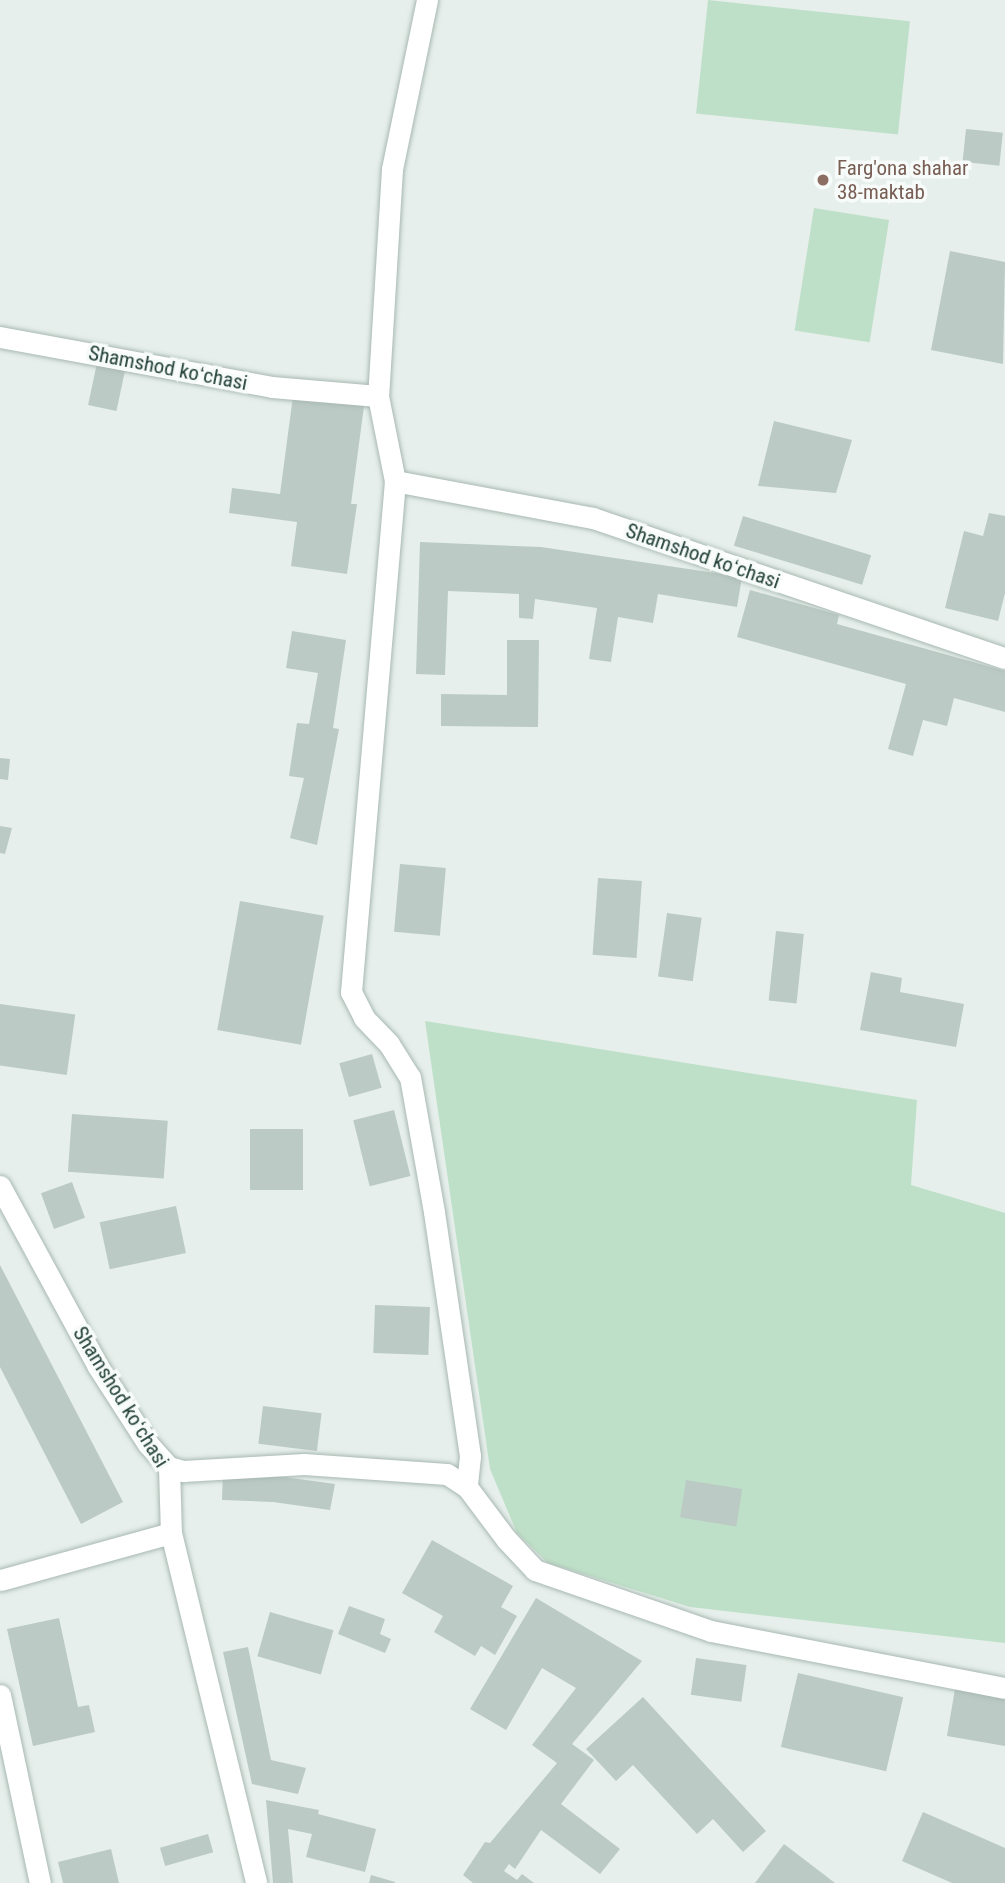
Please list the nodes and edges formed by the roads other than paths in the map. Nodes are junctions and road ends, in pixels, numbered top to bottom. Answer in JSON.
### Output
{"nodes":[{"id":1,"x":427,"y":0,"type":"edge"},
{"id":2,"x":0,"y":337,"type":"edge"},
{"id":3,"x":378,"y":396,"type":"junction"},
{"id":4,"x":395,"y":481,"type":"junction"},
{"id":5,"x":1005,"y":658,"type":"edge"},
{"id":6,"x":0,"y":1186,"type":"edge"},
{"id":7,"x":169,"y":1466,"type":"junction"},
{"id":8,"x":467,"y":1487,"type":"junction"},
{"id":9,"x":171,"y":1533,"type":"junction"},
{"id":10,"x":0,"y":1580,"type":"edge"},
{"id":11,"x":1005,"y":1688,"type":"edge"},
{"id":12,"x":0,"y":1695,"type":"edge"},
{"id":13,"x":40,"y":1883,"type":"edge"},
{"id":14,"x":256,"y":1883,"type":"edge"}],
"edges":[{"from":1,"to":3,"type":"street"},
{"from":2,"to":3,"type":"street","name":"Shamshod koʻchasi"},
{"from":3,"to":4,"type":"street"},
{"from":4,"to":5,"type":"street","name":"Shamshod koʻchasi"},
{"from":4,"to":8,"type":"street"},
{"from":6,"to":7,"type":"street","name":"Shamshod koʻchasi"},
{"from":7,"to":8,"type":"street"},
{"from":7,"to":9,"type":"street","name":"Shamshod koʻchasi"},
{"from":8,"to":11,"type":"street"},
{"from":9,"to":10,"type":"street"},
{"from":9,"to":14,"type":"street","name":"Shamshod koʻchasi"},
{"from":12,"to":13,"type":"street"}]}
